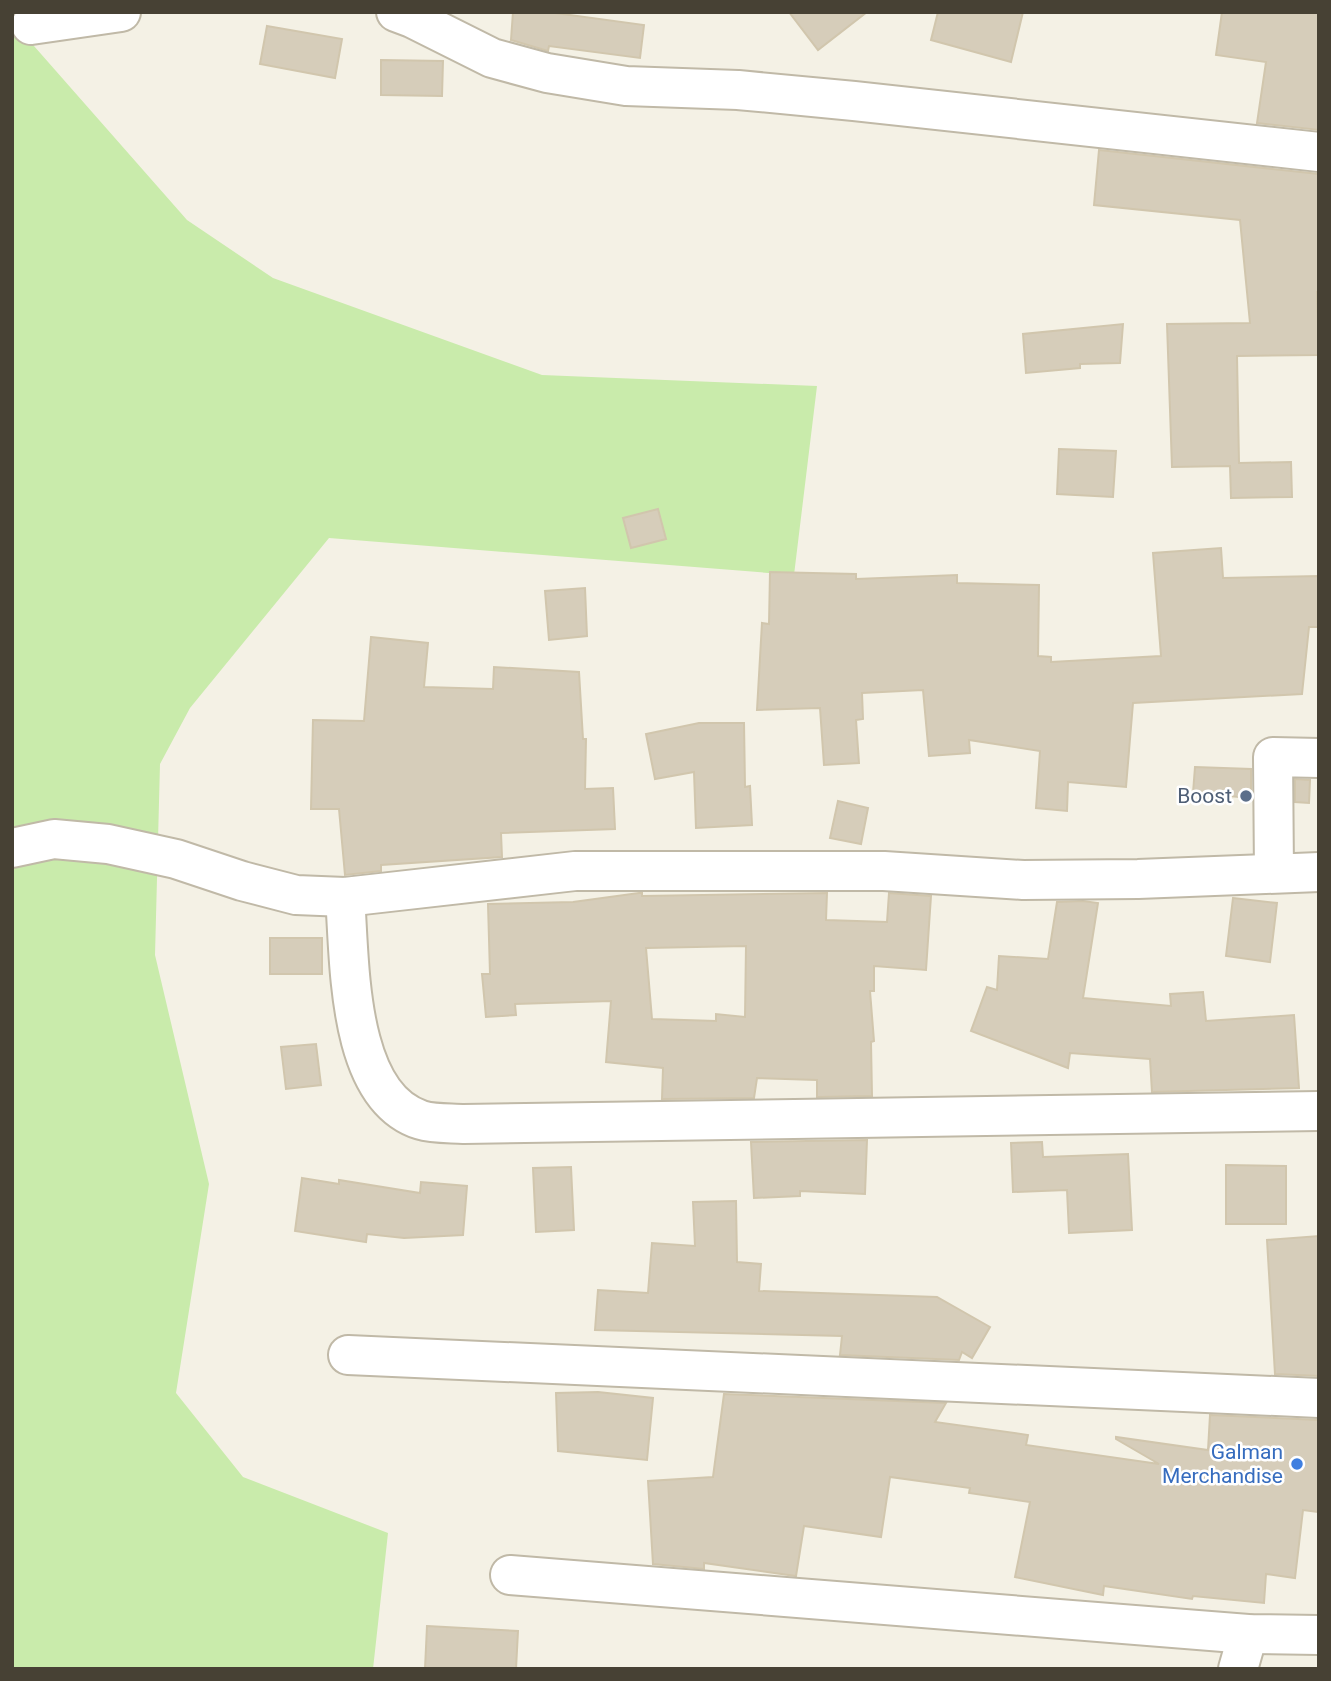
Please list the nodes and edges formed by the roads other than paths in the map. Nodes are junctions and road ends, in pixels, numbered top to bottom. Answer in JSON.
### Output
{"nodes":[{"id":1,"x":121,"y":12,"type":"edge"},
{"id":2,"x":396,"y":12,"type":"edge"},
{"id":3,"x":31,"y":25,"type":"dead end"},
{"id":4,"x":1319,"y":152,"type":"edge"},
{"id":5,"x":1319,"y":758,"type":"edge"},
{"id":6,"x":12,"y":848,"type":"edge"},
{"id":7,"x":1274,"y":872,"type":"junction"},
{"id":8,"x":1319,"y":872,"type":"edge"},
{"id":9,"x":345,"y":897,"type":"junction"},
{"id":10,"x":1319,"y":1111,"type":"edge"},
{"id":11,"x":348,"y":1355,"type":"dead end"},
{"id":12,"x":1319,"y":1398,"type":"edge"},
{"id":13,"x":510,"y":1575,"type":"dead end"},
{"id":14,"x":1319,"y":1635,"type":"edge"},
{"id":15,"x":1243,"y":1651,"type":"edge"}],
"edges":[{"from":1,"to":3,"type":"street"},
{"from":2,"to":4,"type":"street"},
{"from":5,"to":7,"type":"street"},
{"from":6,"to":9,"type":"street"},
{"from":7,"to":8,"type":"street"},
{"from":7,"to":9,"type":"street"},
{"from":9,"to":10,"type":"street"},
{"from":11,"to":12,"type":"street"},
{"from":13,"to":15,"type":"street"},
{"from":14,"to":15,"type":"street"}]}
